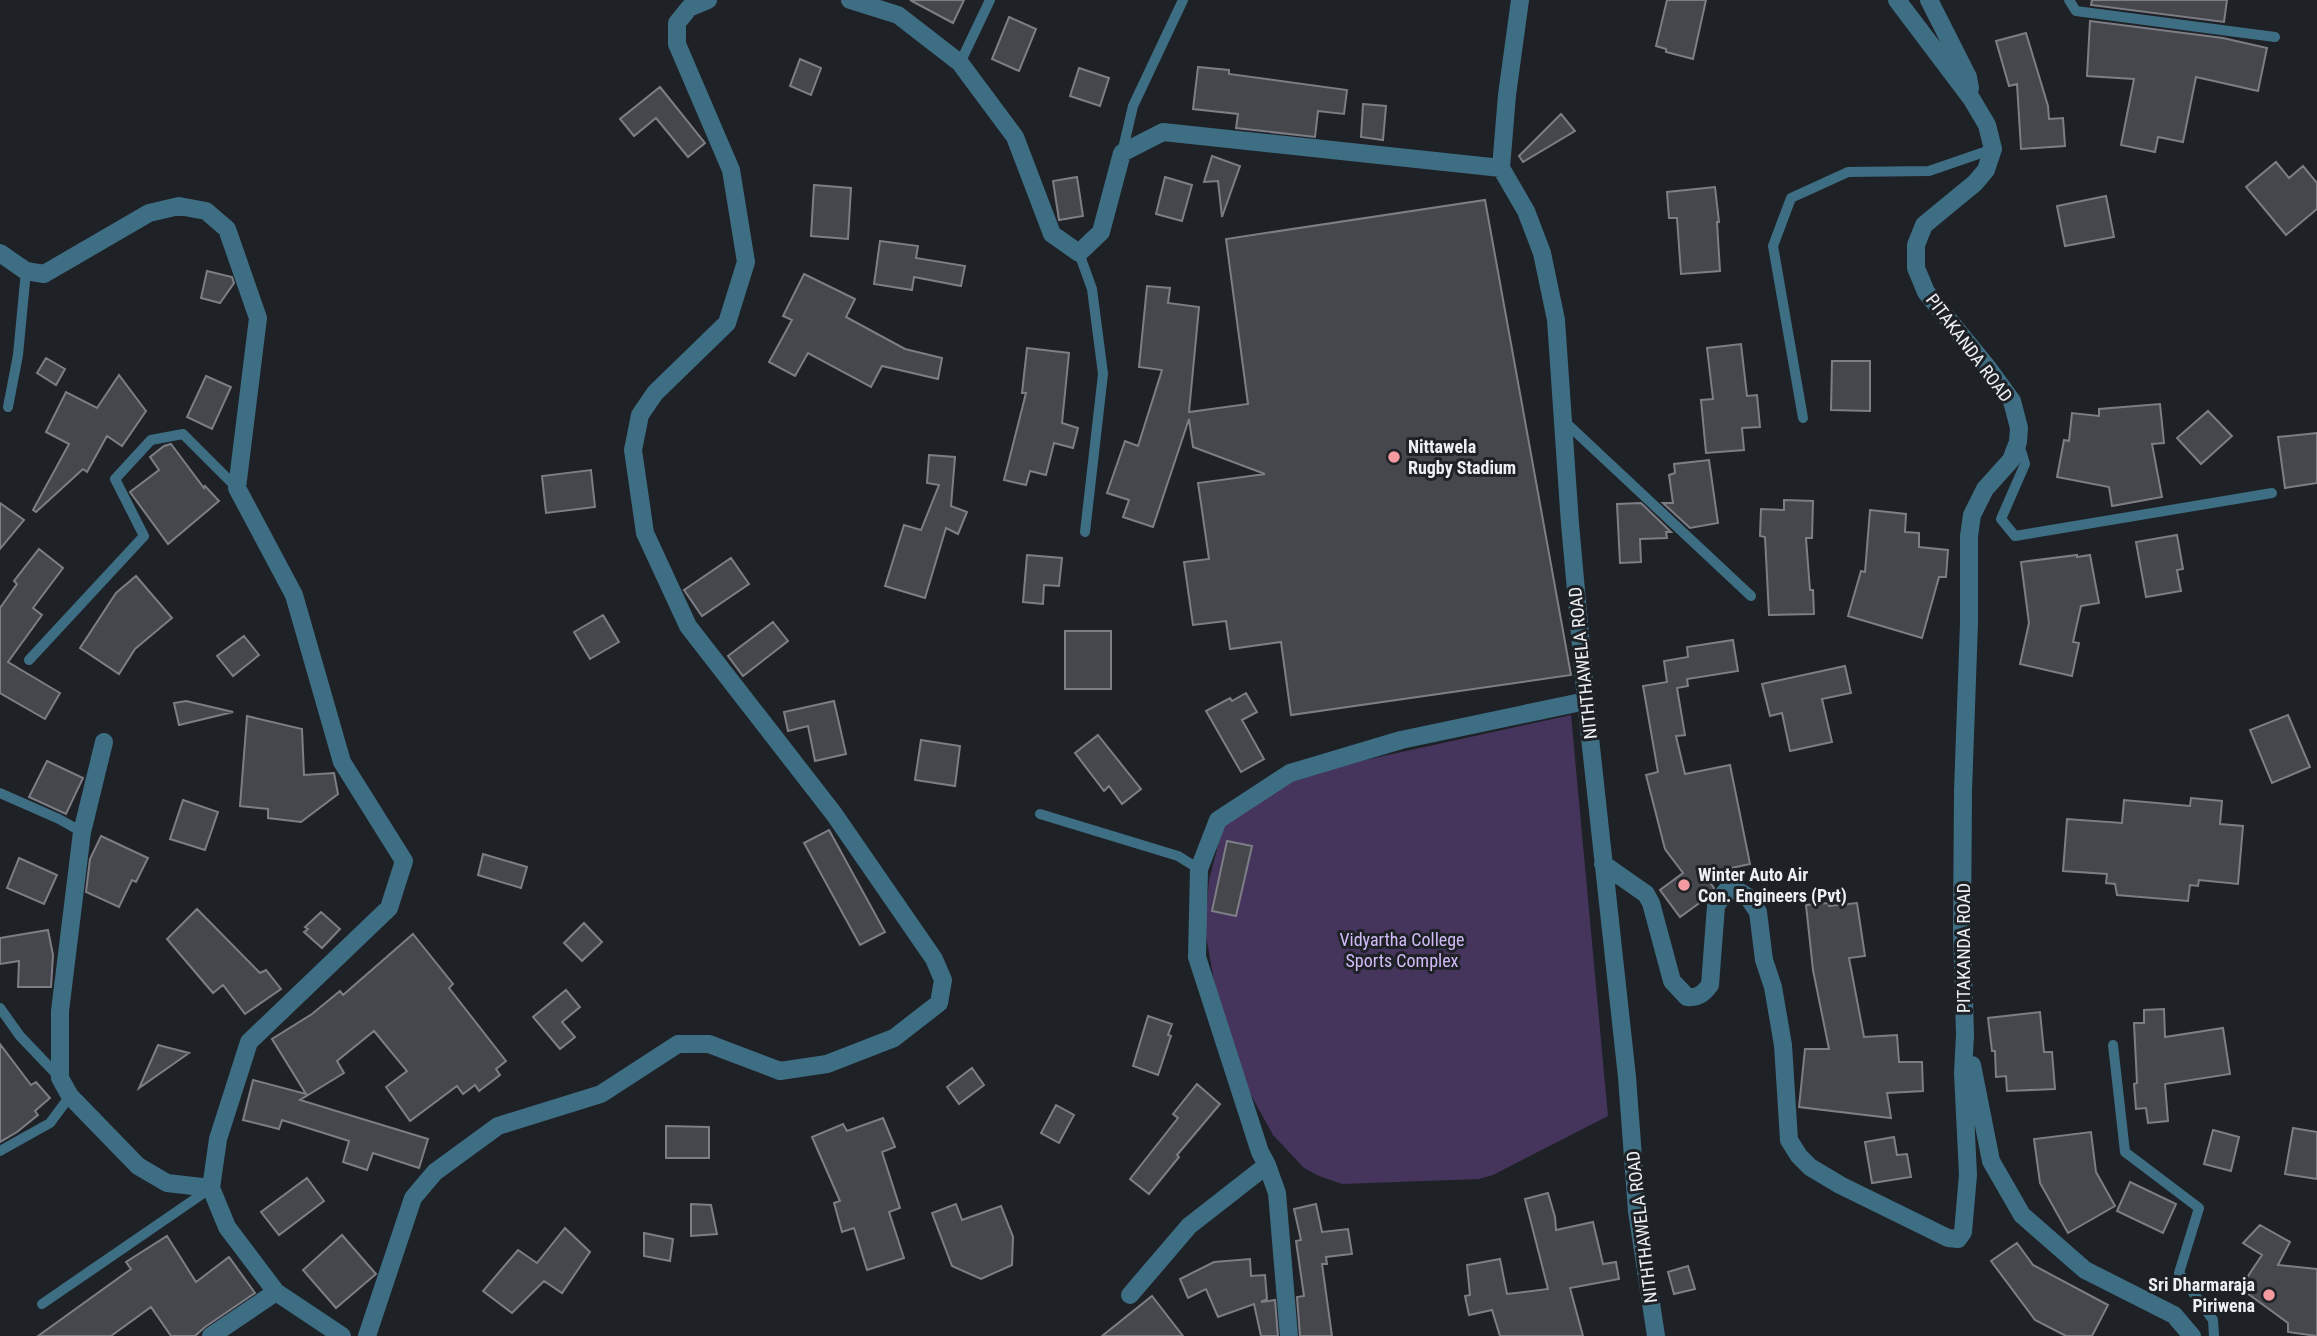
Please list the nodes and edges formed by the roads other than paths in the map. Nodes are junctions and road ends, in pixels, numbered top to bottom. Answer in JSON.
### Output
{"nodes":[{"id":1,"x":708,"y":0,"type":"edge"},
{"id":2,"x":850,"y":0,"type":"edge"},
{"id":3,"x":990,"y":0,"type":"edge"},
{"id":4,"x":1182,"y":0,"type":"edge"},
{"id":5,"x":1520,"y":0,"type":"edge"},
{"id":6,"x":1897,"y":0,"type":"edge"},
{"id":7,"x":1929,"y":0,"type":"edge"},
{"id":8,"x":2069,"y":0,"type":"edge"},
{"id":9,"x":2275,"y":37,"type":"dead end"},
{"id":10,"x":960,"y":63,"type":"junction"},
{"id":11,"x":1971,"y":98,"type":"junction"},
{"id":12,"x":1993,"y":149,"type":"junction"},
{"id":13,"x":1122,"y":153,"type":"junction"},
{"id":14,"x":1500,"y":168,"type":"junction"},
{"id":15,"x":0,"y":253,"type":"edge"},
{"id":16,"x":1079,"y":253,"type":"junction"},
{"id":17,"x":26,"y":271,"type":"junction"},
{"id":18,"x":8,"y":407,"type":"dead end"},
{"id":19,"x":1803,"y":418,"type":"dead end"},
{"id":20,"x":1564,"y":421,"type":"junction"},
{"id":21,"x":2018,"y":442,"type":"junction"},
{"id":22,"x":237,"y":488,"type":"junction"},
{"id":23,"x":2272,"y":493,"type":"dead end"},
{"id":24,"x":1085,"y":532,"type":"dead end"},
{"id":25,"x":1751,"y":596,"type":"dead end"},
{"id":26,"x":29,"y":660,"type":"dead end"},
{"id":27,"x":1586,"y":701,"type":"junction"},
{"id":28,"x":104,"y":742,"type":"dead end"},
{"id":29,"x":0,"y":793,"type":"edge"},
{"id":30,"x":1040,"y":814,"type":"dead end"},
{"id":31,"x":82,"y":832,"type":"junction"},
{"id":32,"x":1604,"y":864,"type":"junction"},
{"id":33,"x":1199,"y":869,"type":"junction"},
{"id":34,"x":0,"y":1008,"type":"edge"},
{"id":35,"x":1965,"y":1035,"type":"junction"},
{"id":36,"x":2113,"y":1045,"type":"dead end"},
{"id":37,"x":60,"y":1078,"type":"junction"},
{"id":38,"x":70,"y":1096,"type":"junction"},
{"id":39,"x":3,"y":1146,"type":"edge"},
{"id":40,"x":1267,"y":1165,"type":"junction"},
{"id":41,"x":211,"y":1188,"type":"junction"},
{"id":42,"x":276,"y":1292,"type":"junction"},
{"id":43,"x":1130,"y":1295,"type":"dead end"},
{"id":44,"x":42,"y":1304,"type":"dead end"},
{"id":45,"x":211,"y":1336,"type":"edge"},
{"id":46,"x":342,"y":1336,"type":"edge"},
{"id":47,"x":367,"y":1336,"type":"edge"},
{"id":48,"x":1289,"y":1336,"type":"edge"},
{"id":49,"x":1656,"y":1336,"type":"edge"},
{"id":50,"x":2192,"y":1336,"type":"edge"},
{"id":51,"x":2214,"y":1336,"type":"edge"}],
"edges":[{"from":1,"to":47,"type":"street"},
{"from":2,"to":10,"type":"street"},
{"from":3,"to":10,"type":"lane"},
{"from":4,"to":13,"type":"lane"},
{"from":5,"to":14,"type":"street"},
{"from":6,"to":11,"type":"street"},
{"from":7,"to":11,"type":"street"},
{"from":8,"to":9,"type":"lane"},
{"from":10,"to":16,"type":"street"},
{"from":11,"to":12,"type":"street"},
{"from":12,"to":19,"type":"lane"},
{"from":12,"to":21,"type":"street","name":"PITAKANDA ROAD"},
{"from":13,"to":14,"type":"street"},
{"from":13,"to":16,"type":"street"},
{"from":14,"to":20,"type":"street","name":"NITHTHAWELA ROAD"},
{"from":15,"to":17,"type":"street"},
{"from":16,"to":24,"type":"lane"},
{"from":17,"to":18,"type":"lane"},
{"from":17,"to":22,"type":"street"},
{"from":20,"to":25,"type":"lane"},
{"from":20,"to":27,"type":"street","name":"NITHTHAWELA ROAD"},
{"from":21,"to":23,"type":"lane"},
{"from":21,"to":35,"type":"street","name":"PITAKANDA ROAD"},
{"from":22,"to":26,"type":"lane"},
{"from":22,"to":41,"type":"street"},
{"from":27,"to":32,"type":"street","name":"NITHTHAWELA ROAD"},
{"from":27,"to":33,"type":"street"},
{"from":28,"to":31,"type":"street"},
{"from":29,"to":31,"type":"lane"},
{"from":30,"to":33,"type":"lane"},
{"from":31,"to":37,"type":"street"},
{"from":32,"to":35,"type":"street","name":"PITAKANDA ROAD"},
{"from":32,"to":49,"type":"street","name":"NITHTHAWELA ROAD"},
{"from":33,"to":40,"type":"street"},
{"from":34,"to":37,"type":"lane"},
{"from":35,"to":50,"type":"street"},
{"from":36,"to":51,"type":"lane"},
{"from":37,"to":38,"type":"street"},
{"from":38,"to":39,"type":"lane"},
{"from":38,"to":41,"type":"street"},
{"from":40,"to":43,"type":"street"},
{"from":40,"to":48,"type":"street"},
{"from":41,"to":42,"type":"street"},
{"from":41,"to":44,"type":"lane"},
{"from":42,"to":45,"type":"street"},
{"from":42,"to":46,"type":"street"}]}
